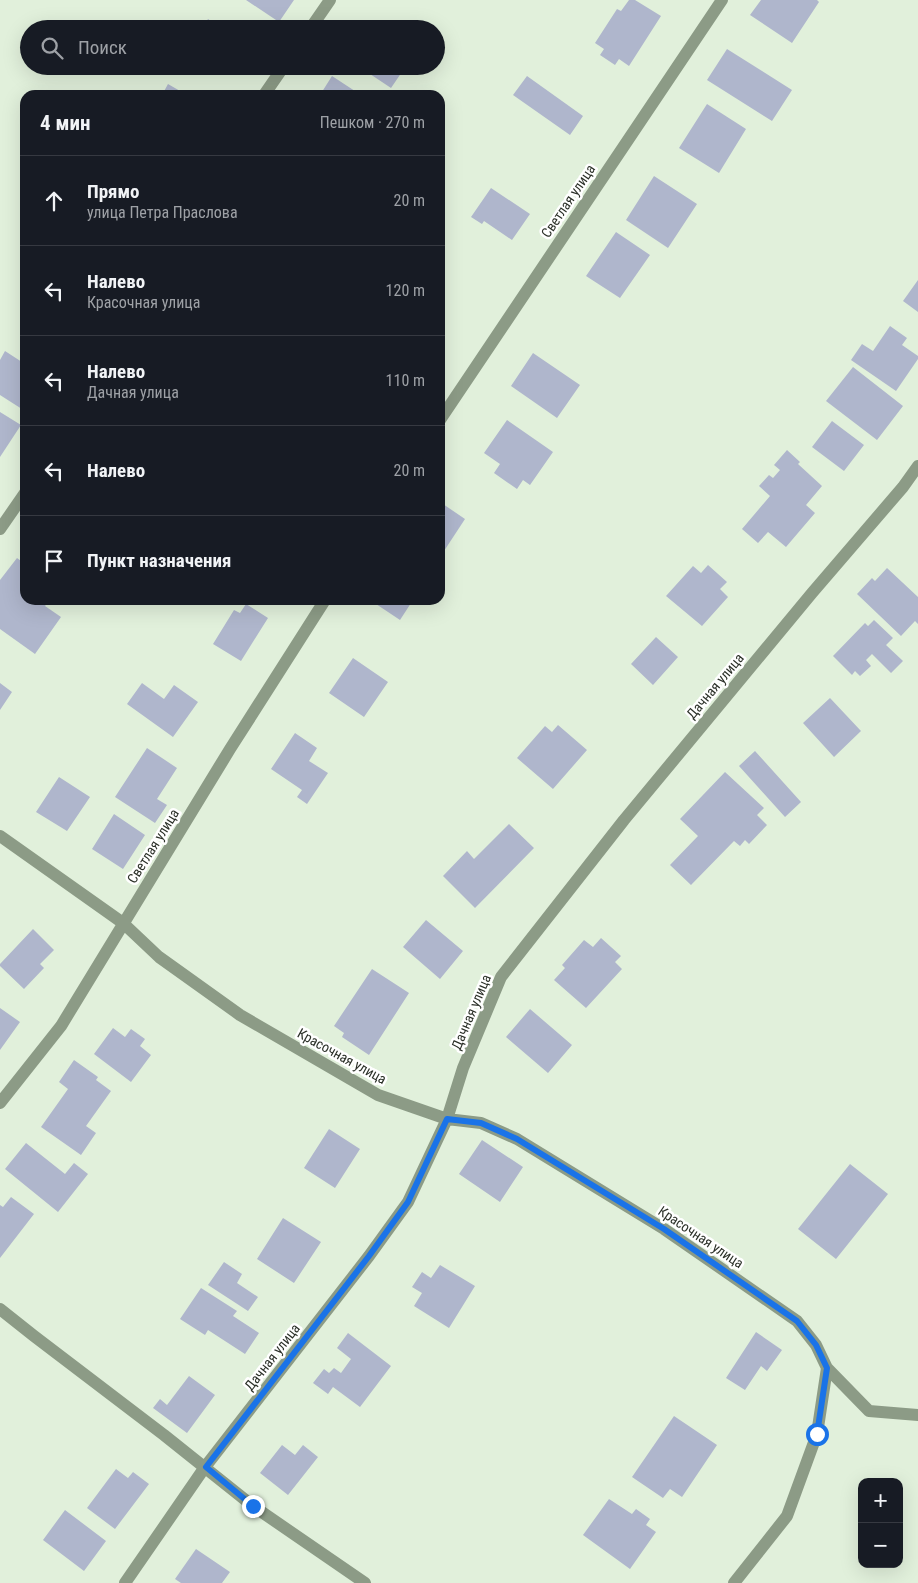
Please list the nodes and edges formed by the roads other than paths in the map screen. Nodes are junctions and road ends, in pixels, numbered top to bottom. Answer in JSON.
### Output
{"nodes":[{"id":1,"x":330,"y":0,"type":"edge"},
{"id":2,"x":722,"y":0,"type":"edge"},
{"id":3,"x":316,"y":20,"type":"edge"},
{"id":4,"x":278,"y":75,"type":"edge"},
{"id":5,"x":267,"y":90,"type":"edge"},
{"id":6,"x":445,"y":413,"type":"edge"},
{"id":7,"x":918,"y":466,"type":"edge"},
{"id":8,"x":20,"y":500,"type":"edge"},
{"id":9,"x":0,"y":529,"type":"edge"},
{"id":10,"x":322,"y":605,"type":"edge"},
{"id":11,"x":0,"y":836,"type":"edge"},
{"id":12,"x":123,"y":924,"type":"junction"},
{"id":13,"x":0,"y":1103,"type":"edge"},
{"id":14,"x":447,"y":1119,"type":"junction"},
{"id":15,"x":0,"y":1309,"type":"edge"},
{"id":16,"x":827,"y":1368,"type":"junction"},
{"id":17,"x":918,"y":1415,"type":"edge"},
{"id":18,"x":206,"y":1467,"type":"junction"},
{"id":19,"x":125,"y":1583,"type":"edge"},
{"id":20,"x":365,"y":1583,"type":"edge"},
{"id":21,"x":734,"y":1583,"type":"edge"}],
"edges":[{"from":1,"to":3,"type":"street"},
{"from":2,"to":6,"type":"street","name":"Светлая улица"},
{"from":4,"to":5,"type":"street"},
{"from":7,"to":14,"type":"street","name":"Дачная улица"},
{"from":8,"to":9,"type":"street"},
{"from":10,"to":12,"type":"street","name":"Светлая улица"},
{"from":11,"to":12,"type":"street","name":"Красочная улица"},
{"from":12,"to":13,"type":"street","name":"Светлая улица"},
{"from":12,"to":14,"type":"street","name":"Красочная улица"},
{"from":14,"to":16,"type":"street","name":"Красочная улица"},
{"from":14,"to":18,"type":"street","name":"Дачная улица"},
{"from":15,"to":18,"type":"street"},
{"from":16,"to":17,"type":"street"},
{"from":16,"to":21,"type":"street"},
{"from":18,"to":19,"type":"street","name":"Дачная улица"},
{"from":18,"to":20,"type":"street"}]}
